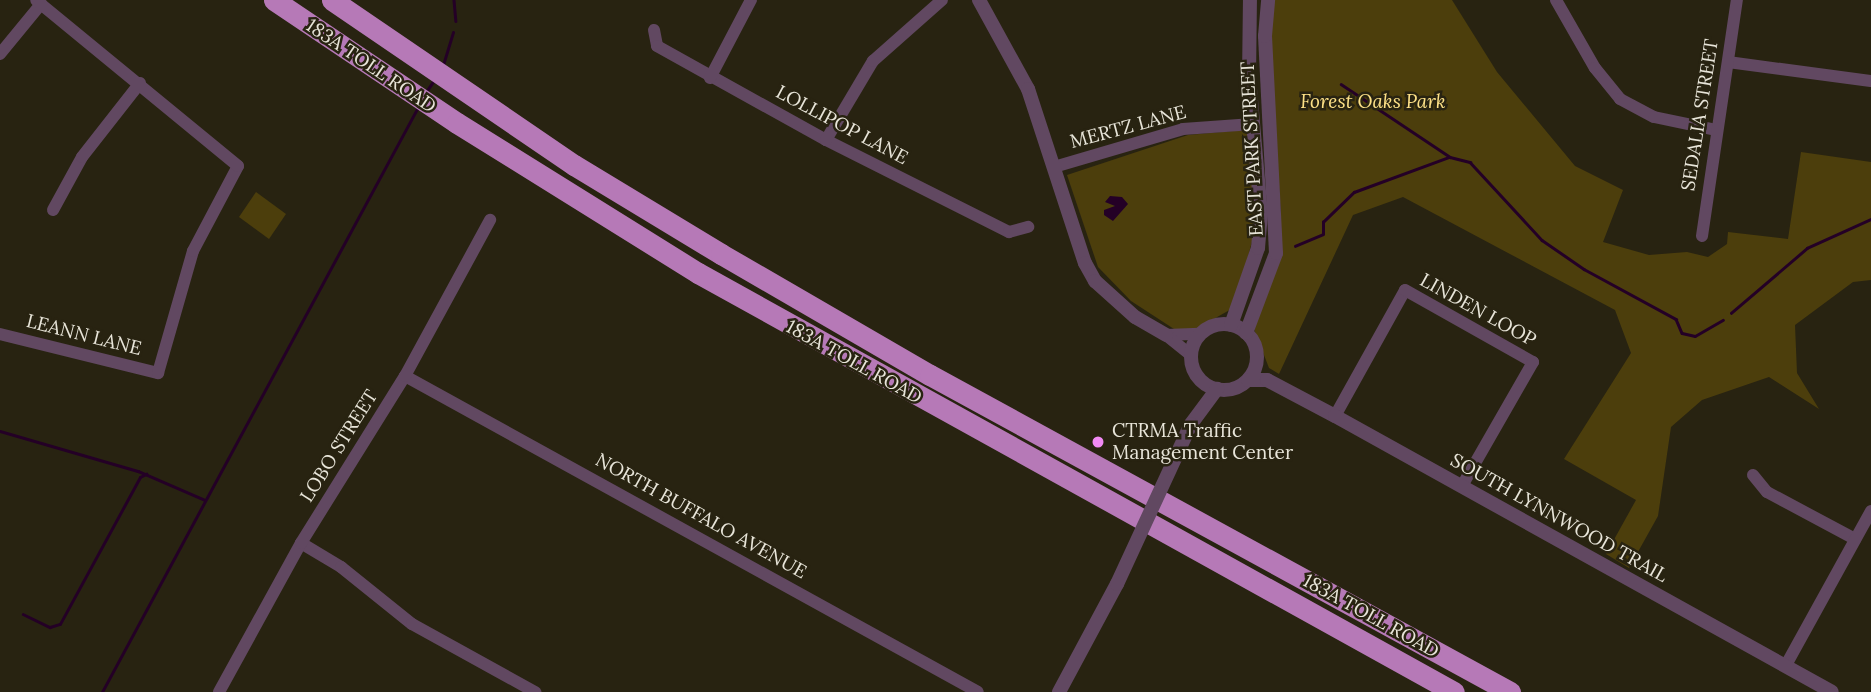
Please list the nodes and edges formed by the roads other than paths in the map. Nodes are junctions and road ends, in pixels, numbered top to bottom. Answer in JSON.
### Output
{"nodes":[{"id":1,"x":274,"y":0,"type":"edge"},
{"id":2,"x":331,"y":0,"type":"edge"},
{"id":3,"x":751,"y":0,"type":"edge"},
{"id":4,"x":942,"y":0,"type":"edge"},
{"id":5,"x":979,"y":0,"type":"edge"},
{"id":6,"x":1250,"y":0,"type":"edge"},
{"id":7,"x":1268,"y":0,"type":"edge"},
{"id":8,"x":1556,"y":0,"type":"edge"},
{"id":9,"x":1737,"y":0,"type":"edge"},
{"id":10,"x":39,"y":2,"type":"edge"},
{"id":11,"x":654,"y":30,"type":"dead end"},
{"id":12,"x":0,"y":54,"type":"edge"},
{"id":13,"x":1728,"y":62,"type":"junction"},
{"id":14,"x":710,"y":78,"type":"junction"},
{"id":15,"x":1871,"y":81,"type":"edge"},
{"id":16,"x":140,"y":83,"type":"junction"},
{"id":17,"x":1253,"y":124,"type":"junction"},
{"id":18,"x":1716,"y":130,"type":"junction"},
{"id":19,"x":826,"y":139,"type":"junction"},
{"id":20,"x":1054,"y":167,"type":"junction"},
{"id":21,"x":53,"y":209,"type":"dead end"},
{"id":22,"x":491,"y":220,"type":"dead end"},
{"id":23,"x":1028,"y":227,"type":"dead end"},
{"id":24,"x":1702,"y":236,"type":"dead end"},
{"id":25,"x":1231,"y":325,"type":"junction"},
{"id":26,"x":1246,"y":333,"type":"junction"},
{"id":27,"x":0,"y":334,"type":"edge"},
{"id":28,"x":1200,"y":334,"type":"junction"},
{"id":29,"x":1166,"y":335,"type":"junction"},
{"id":30,"x":1191,"y":355,"type":"junction"},
{"id":31,"x":1256,"y":364,"type":"junction"},
{"id":32,"x":405,"y":376,"type":"junction"},
{"id":33,"x":1200,"y":380,"type":"junction"},
{"id":34,"x":1248,"y":380,"type":"junction"},
{"id":35,"x":1267,"y":380,"type":"junction"},
{"id":36,"x":1217,"y":389,"type":"junction"},
{"id":37,"x":1335,"y":416,"type":"junction"},
{"id":38,"x":1194,"y":418,"type":"junction"},
{"id":39,"x":1753,"y":475,"type":"dead end"},
{"id":40,"x":1462,"y":486,"type":"junction"},
{"id":41,"x":1871,"y":511,"type":"edge"},
{"id":42,"x":1855,"y":539,"type":"junction"},
{"id":43,"x":301,"y":543,"type":"junction"},
{"id":44,"x":1786,"y":665,"type":"junction"},
{"id":45,"x":219,"y":692,"type":"edge"},
{"id":46,"x":535,"y":692,"type":"edge"},
{"id":47,"x":978,"y":692,"type":"edge"},
{"id":48,"x":1059,"y":692,"type":"edge"},
{"id":49,"x":1454,"y":692,"type":"edge"},
{"id":50,"x":1510,"y":692,"type":"edge"},
{"id":51,"x":1832,"y":692,"type":"edge"}],
"edges":[{"from":1,"to":49,"type":"highway","name":"183A TOLL ROAD"},
{"from":2,"to":50,"type":"highway","name":"183A TOLL ROAD"},
{"from":3,"to":14,"type":"street"},
{"from":4,"to":19,"type":"street"},
{"from":5,"to":20,"type":"street"},
{"from":6,"to":17,"type":"street","name":"EAST PARK STREET"},
{"from":7,"to":26,"type":"street","name":"EAST PARK STREET"},
{"from":8,"to":18,"type":"street"},
{"from":9,"to":13,"type":"street","name":"SEDALIA STREET"},
{"from":10,"to":12,"type":"street"},
{"from":10,"to":16,"type":"street"},
{"from":11,"to":14,"type":"street","name":"LOLLIPOP LANE"},
{"from":13,"to":15,"type":"street"},
{"from":13,"to":18,"type":"street","name":"SEDALIA STREET"},
{"from":14,"to":19,"type":"street","name":"LOLLIPOP LANE"},
{"from":16,"to":21,"type":"street"},
{"from":16,"to":27,"type":"street","name":"LEANN LANE"},
{"from":17,"to":20,"type":"street","name":"MERTZ LANE"},
{"from":17,"to":25,"type":"street","name":"EAST PARK STREET"},
{"from":18,"to":24,"type":"street","name":"SEDALIA STREET"},
{"from":19,"to":23,"type":"street","name":"LOLLIPOP LANE"},
{"from":20,"to":29,"type":"street"},
{"from":22,"to":32,"type":"street","name":"LOBO STREET"},
{"from":25,"to":26,"type":"street"},
{"from":25,"to":28,"type":"street"},
{"from":26,"to":31,"type":"street"},
{"from":28,"to":29,"type":"street"},
{"from":28,"to":30,"type":"street"},
{"from":29,"to":30,"type":"street"},
{"from":30,"to":33,"type":"street"},
{"from":31,"to":34,"type":"street"},
{"from":31,"to":35,"type":"street","name":"SOUTH LYNNWOOD TRAIL"},
{"from":32,"to":43,"type":"street","name":"LOBO STREET"},
{"from":32,"to":47,"type":"street","name":"NORTH BUFFALO AVENUE"},
{"from":33,"to":36,"type":"street"},
{"from":33,"to":38,"type":"street"},
{"from":34,"to":35,"type":"street","name":"SOUTH LYNNWOOD TRAIL"},
{"from":34,"to":36,"type":"street"},
{"from":35,"to":37,"type":"street","name":"SOUTH LYNNWOOD TRAIL"},
{"from":36,"to":38,"type":"street"},
{"from":37,"to":40,"type":"street","name":"SOUTH LYNNWOOD TRAIL"},
{"from":37,"to":40,"type":"street","name":"LINDEN LOOP"},
{"from":38,"to":48,"type":"street","bridge":true},
{"from":39,"to":42,"type":"street"},
{"from":40,"to":44,"type":"street","name":"SOUTH LYNNWOOD TRAIL"},
{"from":41,"to":42,"type":"street"},
{"from":42,"to":44,"type":"street"},
{"from":43,"to":45,"type":"street","name":"LOBO STREET"},
{"from":43,"to":46,"type":"street"},
{"from":44,"to":51,"type":"street","name":"SOUTH LYNNWOOD TRAIL"}]}
